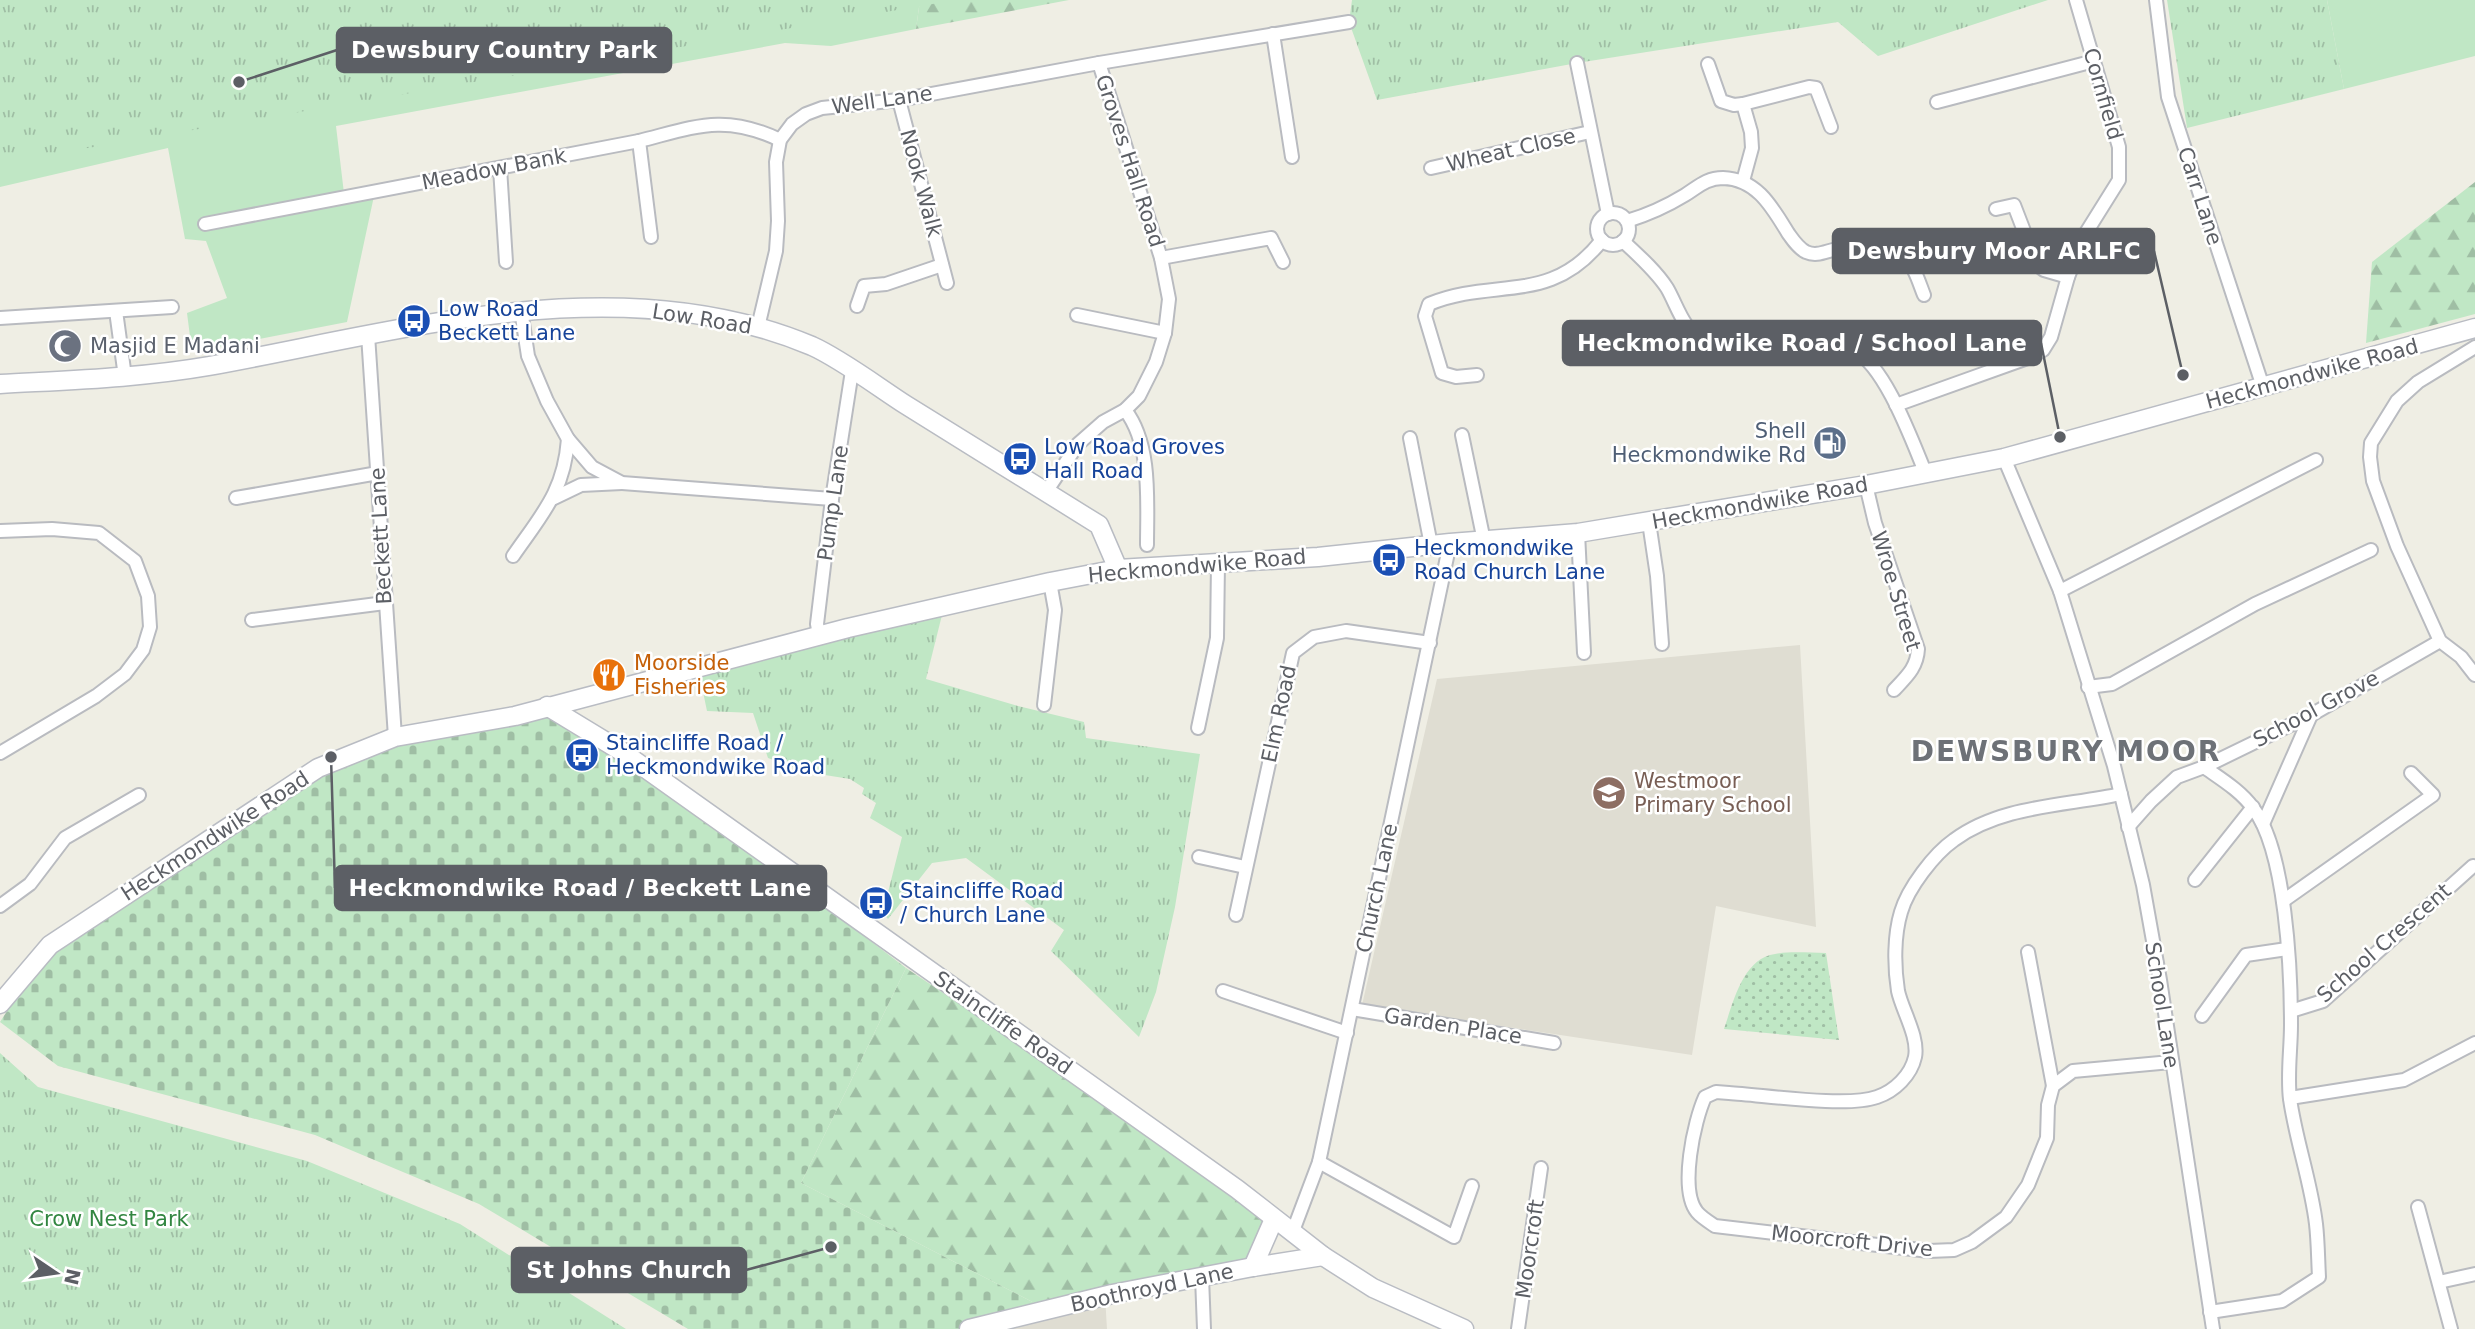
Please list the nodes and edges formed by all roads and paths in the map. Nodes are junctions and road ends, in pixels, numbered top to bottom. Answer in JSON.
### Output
{"nodes":[{"id":1,"x":2076,"y":0,"type":"edge"},
{"id":2,"x":2156,"y":0,"type":"edge"},
{"id":3,"x":1349,"y":22,"type":"dead end"},
{"id":4,"x":1273,"y":34,"type":"junction"},
{"id":5,"x":2094,"y":61,"type":"junction"},
{"id":6,"x":1100,"y":63,"type":"junction"},
{"id":7,"x":1577,"y":63,"type":"dead end"},
{"id":8,"x":1707,"y":64,"type":"dead end"},
{"id":9,"x":899,"y":100,"type":"junction"},
{"id":10,"x":1937,"y":102,"type":"dead end"},
{"id":11,"x":1743,"y":104,"type":"junction"},
{"id":12,"x":1831,"y":127,"type":"dead end"},
{"id":13,"x":1591,"y":132,"type":"junction"},
{"id":14,"x":780,"y":140,"type":"junction"},
{"id":15,"x":639,"y":141,"type":"junction"},
{"id":16,"x":1292,"y":157,"type":"dead end"},
{"id":17,"x":500,"y":168,"type":"junction"},
{"id":18,"x":1431,"y":168,"type":"dead end"},
{"id":19,"x":1744,"y":181,"type":"junction"},
{"id":20,"x":1996,"y":209,"type":"dead end"},
{"id":21,"x":1608,"y":214,"type":"junction"},
{"id":22,"x":1627,"y":221,"type":"junction"},
{"id":23,"x":205,"y":224,"type":"dead end"},
{"id":24,"x":651,"y":237,"type":"dead end"},
{"id":25,"x":1602,"y":240,"type":"junction"},
{"id":26,"x":1623,"y":241,"type":"junction"},
{"id":27,"x":1161,"y":258,"type":"junction"},
{"id":28,"x":506,"y":262,"type":"dead end"},
{"id":29,"x":1283,"y":262,"type":"dead end"},
{"id":30,"x":943,"y":265,"type":"junction"},
{"id":31,"x":2068,"y":277,"type":"junction"},
{"id":32,"x":947,"y":283,"type":"dead end"},
{"id":33,"x":1924,"y":295,"type":"dead end"},
{"id":34,"x":857,"y":306,"type":"dead end"},
{"id":35,"x":172,"y":307,"type":"dead end"},
{"id":36,"x":521,"y":310,"type":"junction"},
{"id":37,"x":116,"y":311,"type":"junction"},
{"id":38,"x":1077,"y":315,"type":"dead end"},
{"id":39,"x":0,"y":318,"type":"edge"},
{"id":40,"x":758,"y":327,"type":"junction"},
{"id":41,"x":2475,"y":328,"type":"edge"},
{"id":42,"x":1165,"y":333,"type":"junction"},
{"id":43,"x":368,"y":335,"type":"junction"},
{"id":44,"x":2475,"y":347,"type":"edge"},
{"id":45,"x":852,"y":371,"type":"junction"},
{"id":46,"x":1477,"y":375,"type":"dead end"},
{"id":47,"x":125,"y":377,"type":"junction"},
{"id":48,"x":0,"y":384,"type":"edge"},
{"id":49,"x":2263,"y":387,"type":"junction"},
{"id":50,"x":1896,"y":405,"type":"junction"},
{"id":51,"x":1125,"y":410,"type":"junction"},
{"id":52,"x":1462,"y":435,"type":"dead end"},
{"id":53,"x":1410,"y":438,"type":"dead end"},
{"id":54,"x":568,"y":439,"type":"junction"},
{"id":55,"x":2004,"y":458,"type":"junction"},
{"id":56,"x":2316,"y":460,"type":"dead end"},
{"id":57,"x":378,"y":473,"type":"junction"},
{"id":58,"x":1926,"y":474,"type":"junction"},
{"id":59,"x":622,"y":483,"type":"junction"},
{"id":60,"x":1866,"y":485,"type":"junction"},
{"id":61,"x":1046,"y":492,"type":"junction"},
{"id":62,"x":236,"y":498,"type":"dead end"},
{"id":63,"x":554,"y":498,"type":"junction"},
{"id":64,"x":832,"y":499,"type":"junction"},
{"id":65,"x":1649,"y":522,"type":"junction"},
{"id":66,"x":0,"y":531,"type":"edge"},
{"id":67,"x":1578,"y":533,"type":"junction"},
{"id":68,"x":1485,"y":541,"type":"junction"},
{"id":69,"x":1450,"y":542,"type":"junction"},
{"id":70,"x":1147,"y":545,"type":"dead end"},
{"id":71,"x":1431,"y":545,"type":"junction"},
{"id":72,"x":2371,"y":550,"type":"dead end"},
{"id":73,"x":513,"y":556,"type":"dead end"},
{"id":74,"x":1218,"y":563,"type":"junction"},
{"id":75,"x":1118,"y":569,"type":"junction"},
{"id":76,"x":1050,"y":582,"type":"junction"},
{"id":77,"x":2060,"y":591,"type":"junction"},
{"id":78,"x":385,"y":603,"type":"junction"},
{"id":79,"x":252,"y":620,"type":"dead end"},
{"id":80,"x":819,"y":635,"type":"junction"},
{"id":81,"x":2440,"y":641,"type":"junction"},
{"id":82,"x":1430,"y":643,"type":"junction"},
{"id":83,"x":1662,"y":644,"type":"dead end"},
{"id":84,"x":1584,"y":653,"type":"dead end"},
{"id":85,"x":2474,"y":671,"type":"edge"},
{"id":86,"x":2088,"y":687,"type":"junction"},
{"id":87,"x":1894,"y":690,"type":"dead end"},
{"id":88,"x":1044,"y":705,"type":"dead end"},
{"id":89,"x":547,"y":706,"type":"junction"},
{"id":90,"x":2311,"y":715,"type":"junction"},
{"id":91,"x":1198,"y":728,"type":"dead end"},
{"id":92,"x":395,"y":737,"type":"junction"},
{"id":93,"x":0,"y":753,"type":"edge"},
{"id":94,"x":2204,"y":767,"type":"junction"},
{"id":95,"x":2411,"y":774,"type":"dead end"},
{"id":96,"x":2121,"y":794,"type":"junction"},
{"id":97,"x":138,"y":795,"type":"dead end"},
{"id":98,"x":2253,"y":807,"type":"junction"},
{"id":99,"x":2263,"y":824,"type":"junction"},
{"id":100,"x":2128,"y":827,"type":"junction"},
{"id":101,"x":1199,"y":857,"type":"dead end"},
{"id":102,"x":2473,"y":866,"type":"dead end"},
{"id":103,"x":1245,"y":867,"type":"junction"},
{"id":104,"x":2195,"y":880,"type":"dead end"},
{"id":105,"x":2283,"y":901,"type":"junction"},
{"id":106,"x":0,"y":906,"type":"edge"},
{"id":107,"x":1236,"y":915,"type":"dead end"},
{"id":108,"x":2287,"y":949,"type":"junction"},
{"id":109,"x":2028,"y":951,"type":"dead end"},
{"id":110,"x":1223,"y":991,"type":"dead end"},
{"id":111,"x":0,"y":1004,"type":"edge"},
{"id":112,"x":1352,"y":1009,"type":"junction"},
{"id":113,"x":2291,"y":1011,"type":"junction"},
{"id":114,"x":2202,"y":1016,"type":"dead end"},
{"id":115,"x":1347,"y":1034,"type":"junction"},
{"id":116,"x":1554,"y":1043,"type":"dead end"},
{"id":117,"x":2475,"y":1043,"type":"edge"},
{"id":118,"x":2171,"y":1062,"type":"junction"},
{"id":119,"x":2053,"y":1086,"type":"junction"},
{"id":120,"x":2290,"y":1098,"type":"junction"},
{"id":121,"x":1319,"y":1162,"type":"junction"},
{"id":122,"x":1541,"y":1168,"type":"dead end"},
{"id":123,"x":1472,"y":1186,"type":"dead end"},
{"id":124,"x":2418,"y":1207,"type":"dead end"},
{"id":125,"x":1274,"y":1219,"type":"junction"},
{"id":126,"x":1293,"y":1231,"type":"junction"},
{"id":127,"x":1323,"y":1256,"type":"junction"},
{"id":128,"x":1253,"y":1267,"type":"junction"},
{"id":129,"x":2475,"y":1274,"type":"edge"},
{"id":130,"x":1202,"y":1277,"type":"junction"},
{"id":131,"x":2439,"y":1282,"type":"junction"},
{"id":132,"x":2210,"y":1312,"type":"junction"},
{"id":133,"x":969,"y":1329,"type":"edge"},
{"id":134,"x":1204,"y":1329,"type":"edge"},
{"id":135,"x":1464,"y":1329,"type":"edge"},
{"id":136,"x":1518,"y":1329,"type":"edge"},
{"id":137,"x":2213,"y":1329,"type":"edge"},
{"id":138,"x":2451,"y":1329,"type":"edge"}],
"edges":[{"from":1,"to":5,"type":"street","name":"Cornfield"},
{"from":2,"to":49,"type":"street","name":"Carr Lane"},
{"from":3,"to":4,"type":"street","name":"Well Lane"},
{"from":4,"to":6,"type":"street","name":"Well Lane"},
{"from":4,"to":16,"type":"street"},
{"from":5,"to":10,"type":"street"},
{"from":5,"to":31,"type":"street","name":"Cornfield"},
{"from":6,"to":9,"type":"street","name":"Well Lane"},
{"from":6,"to":27,"type":"street","name":"Groves Hall Road"},
{"from":7,"to":13,"type":"street"},
{"from":8,"to":11,"type":"street"},
{"from":9,"to":14,"type":"street","name":"Well Lane"},
{"from":9,"to":30,"type":"street","name":"Nook Walk"},
{"from":11,"to":12,"type":"street"},
{"from":11,"to":19,"type":"street"},
{"from":13,"to":18,"type":"street","name":"Wheat Close"},
{"from":13,"to":21,"type":"street"},
{"from":14,"to":15,"type":"street","name":"Meadow Bank"},
{"from":14,"to":40,"type":"street"},
{"from":15,"to":17,"type":"street","name":"Meadow Bank"},
{"from":15,"to":24,"type":"street"},
{"from":17,"to":23,"type":"street","name":"Meadow Bank"},
{"from":17,"to":28,"type":"street"},
{"from":19,"to":22,"type":"street"},
{"from":19,"to":33,"type":"street"},
{"from":20,"to":31,"type":"street"},
{"from":21,"to":22,"type":"street"},
{"from":21,"to":25,"type":"street"},
{"from":22,"to":26,"type":"street"},
{"from":25,"to":26,"type":"street"},
{"from":25,"to":46,"type":"street"},
{"from":26,"to":50,"type":"street"},
{"from":27,"to":29,"type":"street","name":"Groves Hall Road"},
{"from":27,"to":42,"type":"street","name":"Groves Hall Road"},
{"from":30,"to":32,"type":"street","name":"Nook Walk"},
{"from":30,"to":34,"type":"street","name":"Nook Walk"},
{"from":31,"to":50,"type":"street","name":"Cornfield"},
{"from":35,"to":37,"type":"street"},
{"from":36,"to":40,"type":"street","name":"Low Road"},
{"from":36,"to":43,"type":"street","name":"Low Road"},
{"from":36,"to":54,"type":"street"},
{"from":37,"to":39,"type":"street"},
{"from":37,"to":47,"type":"street"},
{"from":38,"to":42,"type":"street"},
{"from":40,"to":45,"type":"street","name":"Low Road"},
{"from":41,"to":49,"type":"street","name":"Heckmondwike Road"},
{"from":42,"to":51,"type":"street","name":"Groves Hall Road"},
{"from":43,"to":47,"type":"street","name":"Low Road"},
{"from":43,"to":57,"type":"street","name":"Beckett Lane"},
{"from":44,"to":81,"type":"street"},
{"from":45,"to":61,"type":"street","name":"Low Road"},
{"from":45,"to":64,"type":"street","name":"Pump Lane"},
{"from":47,"to":48,"type":"street","name":"Low Road"},
{"from":49,"to":55,"type":"street","name":"Heckmondwike Road"},
{"from":50,"to":58,"type":"street"},
{"from":51,"to":61,"type":"street","name":"Groves Hall Road"},
{"from":51,"to":70,"type":"street"},
{"from":52,"to":68,"type":"street"},
{"from":53,"to":71,"type":"street"},
{"from":54,"to":59,"type":"street"},
{"from":54,"to":63,"type":"street"},
{"from":55,"to":58,"type":"street","name":"Heckmondwike Road"},
{"from":55,"to":77,"type":"street","name":"School Lane"},
{"from":56,"to":77,"type":"street"},
{"from":57,"to":62,"type":"street"},
{"from":57,"to":78,"type":"street","name":"Beckett Lane"},
{"from":58,"to":60,"type":"street","name":"Heckmondwike Road"},
{"from":59,"to":63,"type":"street"},
{"from":59,"to":64,"type":"street"},
{"from":60,"to":65,"type":"street","name":"Heckmondwike Road"},
{"from":60,"to":87,"type":"street","name":"Wroe Street"},
{"from":61,"to":75,"type":"street","name":"Low Road"},
{"from":63,"to":73,"type":"street"},
{"from":64,"to":80,"type":"street","name":"Pump Lane"},
{"from":65,"to":67,"type":"street","name":"Heckmondwike Road"},
{"from":65,"to":83,"type":"street"},
{"from":66,"to":93,"type":"street"},
{"from":67,"to":68,"type":"street","name":"Heckmondwike Road"},
{"from":67,"to":84,"type":"street"},
{"from":68,"to":69,"type":"street","name":"Heckmondwike Road"},
{"from":69,"to":71,"type":"street","name":"Heckmondwike Road"},
{"from":69,"to":82,"type":"street","name":"Church Lane"},
{"from":71,"to":74,"type":"street","name":"Heckmondwike Road"},
{"from":72,"to":86,"type":"street"},
{"from":74,"to":75,"type":"street","name":"Heckmondwike Road"},
{"from":74,"to":91,"type":"street"},
{"from":75,"to":76,"type":"street","name":"Heckmondwike Road"},
{"from":76,"to":80,"type":"street","name":"Heckmondwike Road"},
{"from":76,"to":88,"type":"street"},
{"from":77,"to":86,"type":"street","name":"School Lane"},
{"from":78,"to":79,"type":"street"},
{"from":78,"to":92,"type":"street","name":"Beckett Lane"},
{"from":80,"to":89,"type":"street","name":"Heckmondwike Road"},
{"from":81,"to":85,"type":"street"},
{"from":81,"to":90,"type":"street","name":"School Grove"},
{"from":82,"to":103,"type":"street","name":"Elm Road"},
{"from":82,"to":112,"type":"street","name":"Church Lane"},
{"from":86,"to":96,"type":"street","name":"School Lane"},
{"from":89,"to":92,"type":"street","name":"Heckmondwike Road"},
{"from":89,"to":125,"type":"street","name":"Staincliffe Road"},
{"from":90,"to":94,"type":"street","name":"School Grove"},
{"from":90,"to":99,"type":"street"},
{"from":92,"to":111,"type":"street","name":"Heckmondwike Road"},
{"from":94,"to":98,"type":"street","name":"School Crescent"},
{"from":94,"to":100,"type":"street","name":"School Grove"},
{"from":95,"to":105,"type":"street"},
{"from":96,"to":100,"type":"street","name":"School Lane"},
{"from":96,"to":119,"type":"street","name":"Moorcroft Drive"},
{"from":97,"to":106,"type":"street"},
{"from":98,"to":99,"type":"street","name":"School Crescent"},
{"from":98,"to":104,"type":"street"},
{"from":99,"to":105,"type":"street","name":"School Crescent"},
{"from":100,"to":118,"type":"street","name":"School Lane"},
{"from":101,"to":103,"type":"street"},
{"from":102,"to":113,"type":"street","name":"School Crescent"},
{"from":103,"to":107,"type":"street","name":"Elm Road"},
{"from":105,"to":108,"type":"street","name":"School Crescent"},
{"from":108,"to":113,"type":"street","name":"School Crescent"},
{"from":108,"to":114,"type":"street"},
{"from":109,"to":119,"type":"street","name":"Moorcroft Drive"},
{"from":110,"to":115,"type":"street"},
{"from":112,"to":115,"type":"street","name":"Church Lane"},
{"from":112,"to":116,"type":"street","name":"Garden Place"},
{"from":113,"to":120,"type":"street","name":"School Crescent"},
{"from":115,"to":121,"type":"street","name":"Church Lane"},
{"from":117,"to":120,"type":"street"},
{"from":118,"to":119,"type":"street"},
{"from":118,"to":132,"type":"street","name":"School Lane"},
{"from":120,"to":132,"type":"street","name":"School Crescent"},
{"from":121,"to":123,"type":"street"},
{"from":121,"to":126,"type":"street","name":"Church Lane"},
{"from":122,"to":136,"type":"street","name":"Moorcroft"},
{"from":124,"to":131,"type":"street"},
{"from":125,"to":126,"type":"street","name":"Staincliffe Road"},
{"from":125,"to":128,"type":"street","name":"Boothroyd Lane"},
{"from":126,"to":127,"type":"street","name":"Staincliffe Road"},
{"from":127,"to":128,"type":"street","name":"Boothroyd Lane"},
{"from":127,"to":135,"type":"street","name":"Staincliffe Road"},
{"from":128,"to":130,"type":"street","name":"Boothroyd Lane"},
{"from":129,"to":131,"type":"street"},
{"from":130,"to":133,"type":"street","name":"Boothroyd Lane"},
{"from":130,"to":134,"type":"street"},
{"from":131,"to":138,"type":"street"},
{"from":132,"to":137,"type":"street","name":"School Lane"}]}
